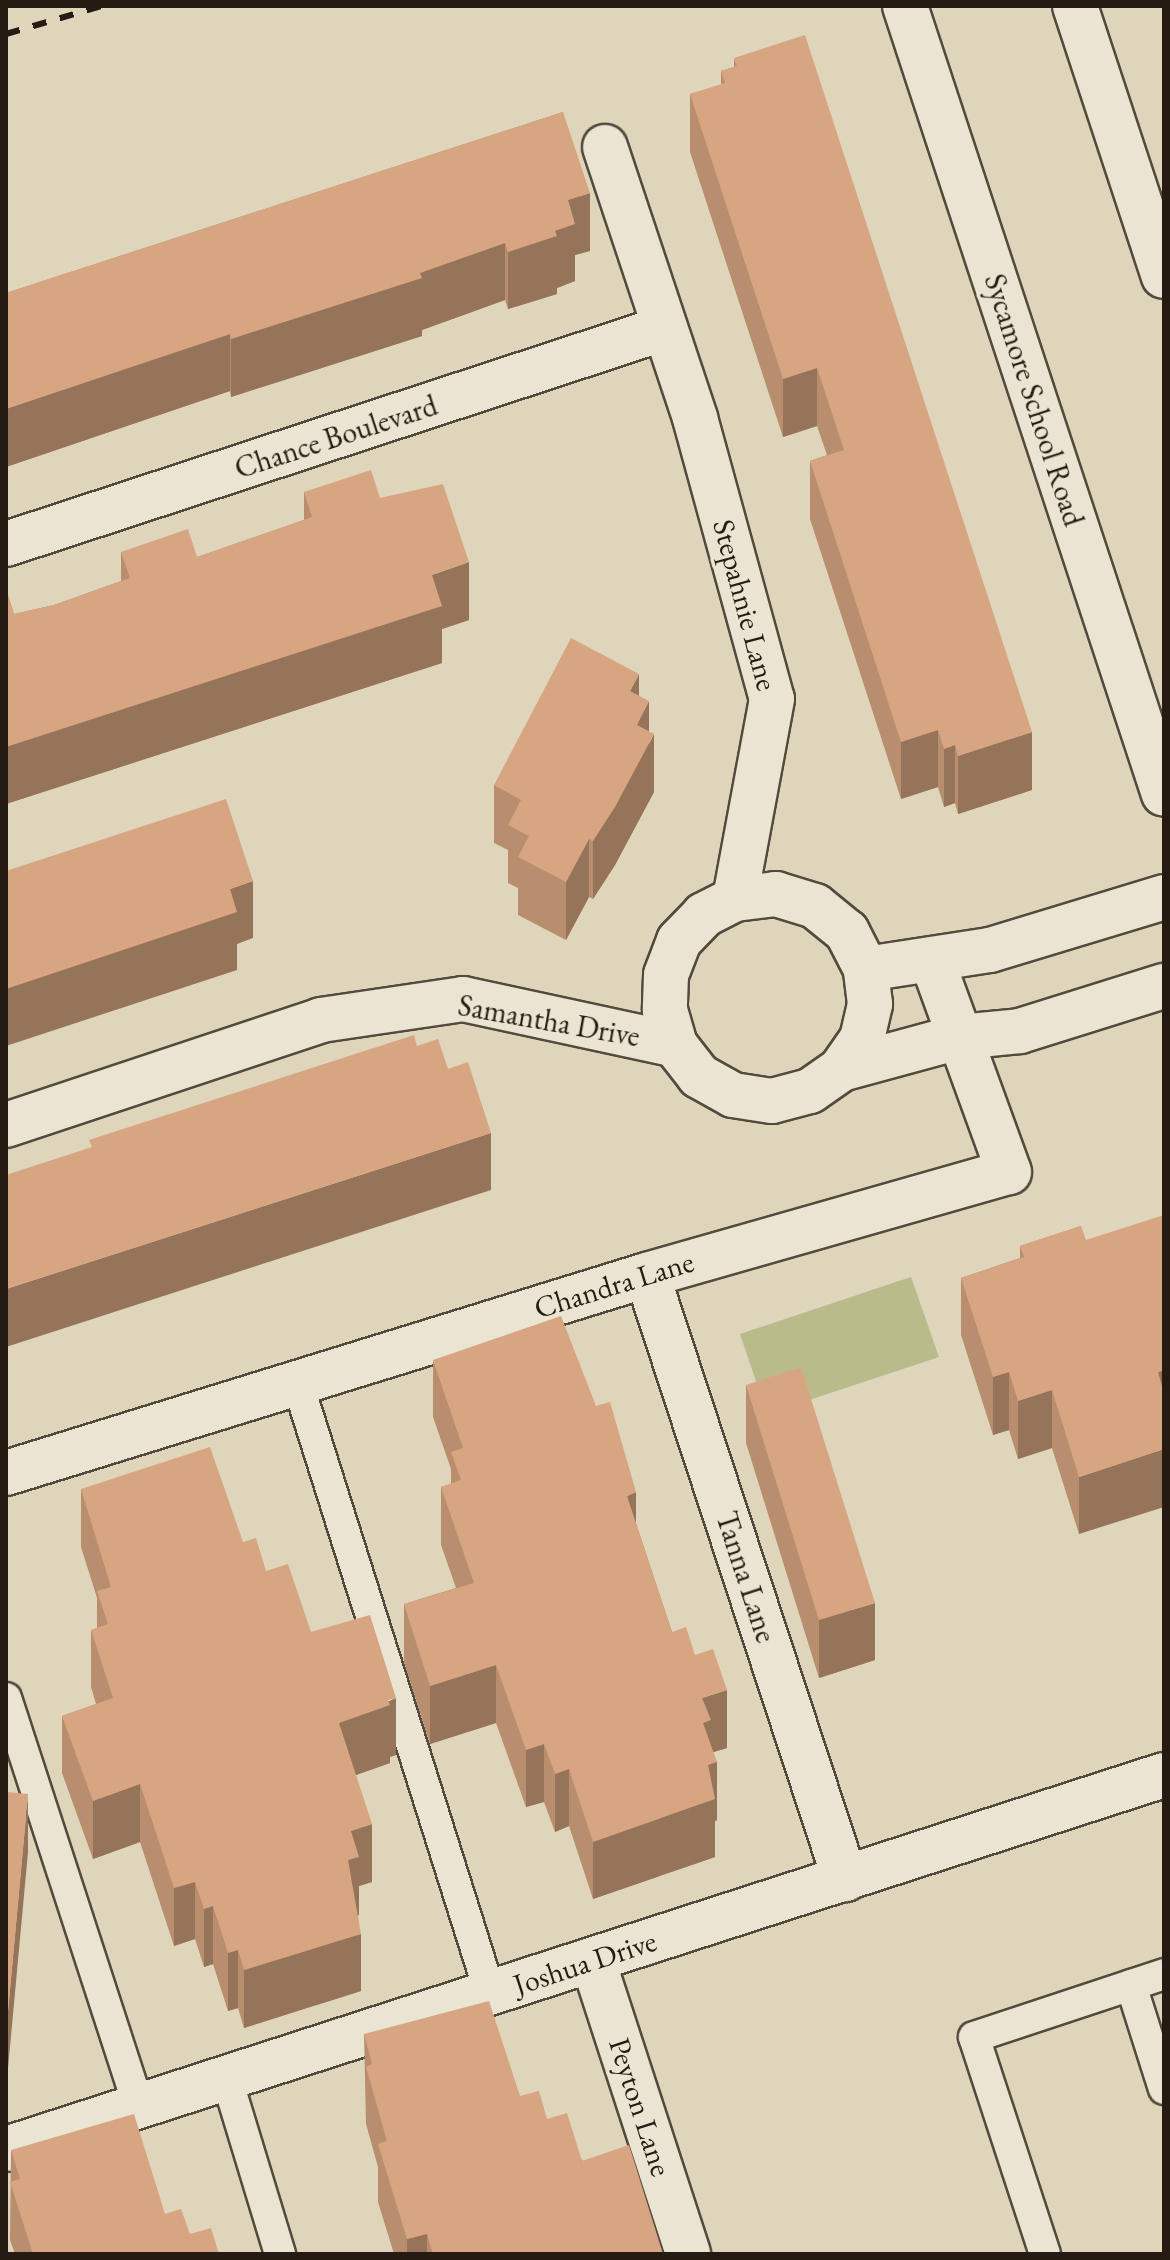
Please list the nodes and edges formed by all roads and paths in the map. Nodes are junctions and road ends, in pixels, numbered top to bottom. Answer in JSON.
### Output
{"nodes":[{"id":1,"x":905,"y":6,"type":"edge"},
{"id":2,"x":1075,"y":6,"type":"edge"},
{"id":3,"x":605,"y":147,"type":"dead end"},
{"id":4,"x":1164,"y":276,"type":"edge"},
{"id":5,"x":665,"y":328,"type":"junction"},
{"id":6,"x":6,"y":544,"type":"edge"},
{"id":7,"x":1164,"y":794,"type":"edge"},
{"id":8,"x":1164,"y":897,"type":"edge"},
{"id":9,"x":735,"y":899,"type":"junction"},
{"id":10,"x":932,"y":960,"type":"junction"},
{"id":11,"x":866,"y":969,"type":"junction"},
{"id":12,"x":1164,"y":986,"type":"edge"},
{"id":13,"x":959,"y":1037,"type":"junction"},
{"id":14,"x":675,"y":1045,"type":"junction"},
{"id":15,"x":841,"y":1069,"type":"junction"},
{"id":16,"x":6,"y":1125,"type":"edge"},
{"id":17,"x":647,"y":1275,"type":"junction"},
{"id":18,"x":297,"y":1381,"type":"junction"},
{"id":19,"x":6,"y":1473,"type":"edge"},
{"id":20,"x":6,"y":1698,"type":"edge"},
{"id":21,"x":1164,"y":1775,"type":"edge"},
{"id":22,"x":845,"y":1879,"type":"junction"},
{"id":23,"x":593,"y":1961,"type":"junction"},
{"id":24,"x":1164,"y":1974,"type":"edge"},
{"id":25,"x":1131,"y":1985,"type":"junction"},
{"id":26,"x":490,"y":1993,"type":"junction"},
{"id":27,"x":226,"y":2076,"type":"junction"},
{"id":28,"x":1164,"y":2089,"type":"edge"},
{"id":29,"x":138,"y":2105,"type":"junction"},
{"id":30,"x":6,"y":2149,"type":"edge"},
{"id":31,"x":280,"y":2254,"type":"edge"},
{"id":32,"x":688,"y":2254,"type":"edge"},
{"id":33,"x":1045,"y":2254,"type":"edge"}],
"edges":[{"from":1,"to":7,"type":"street","name":"Sycamore School Road"},
{"from":2,"to":4,"type":"street"},
{"from":3,"to":5,"type":"street","name":"Stepahnie Lane"},
{"from":5,"to":6,"type":"street","name":"Chance Boulevard"},
{"from":5,"to":9,"type":"street","name":"Stepahnie Lane"},
{"from":8,"to":10,"type":"street"},
{"from":9,"to":11,"type":"street","name":"Samantha Drive"},
{"from":9,"to":14,"type":"street"},
{"from":10,"to":11,"type":"street"},
{"from":10,"to":13,"type":"street","name":"Chandra Lane"},
{"from":11,"to":15,"type":"street","name":"Samantha Drive"},
{"from":12,"to":13,"type":"street","name":"Samantha Drive"},
{"from":13,"to":15,"type":"street","name":"Samantha Drive"},
{"from":13,"to":17,"type":"street","name":"Chandra Lane"},
{"from":14,"to":15,"type":"street","name":"Samantha Drive"},
{"from":14,"to":16,"type":"street","name":"Samantha Drive"},
{"from":17,"to":18,"type":"street","name":"Chandra Lane"},
{"from":17,"to":22,"type":"street","name":"Tanna Lane"},
{"from":18,"to":19,"type":"street","name":"Chandra Lane"},
{"from":18,"to":26,"type":"lane"},
{"from":20,"to":29,"type":"lane"},
{"from":21,"to":22,"type":"street","name":"Joshua Drive"},
{"from":22,"to":23,"type":"street","name":"Joshua Drive"},
{"from":23,"to":26,"type":"street","name":"Joshua Drive"},
{"from":23,"to":32,"type":"street","name":"Peyton Lane"},
{"from":24,"to":25,"type":"lane"},
{"from":25,"to":28,"type":"lane"},
{"from":25,"to":33,"type":"lane"},
{"from":26,"to":27,"type":"street","name":"Joshua Drive"},
{"from":27,"to":29,"type":"street","name":"Joshua Drive"},
{"from":27,"to":31,"type":"lane"},
{"from":29,"to":30,"type":"street","name":"Joshua Drive"}]}
